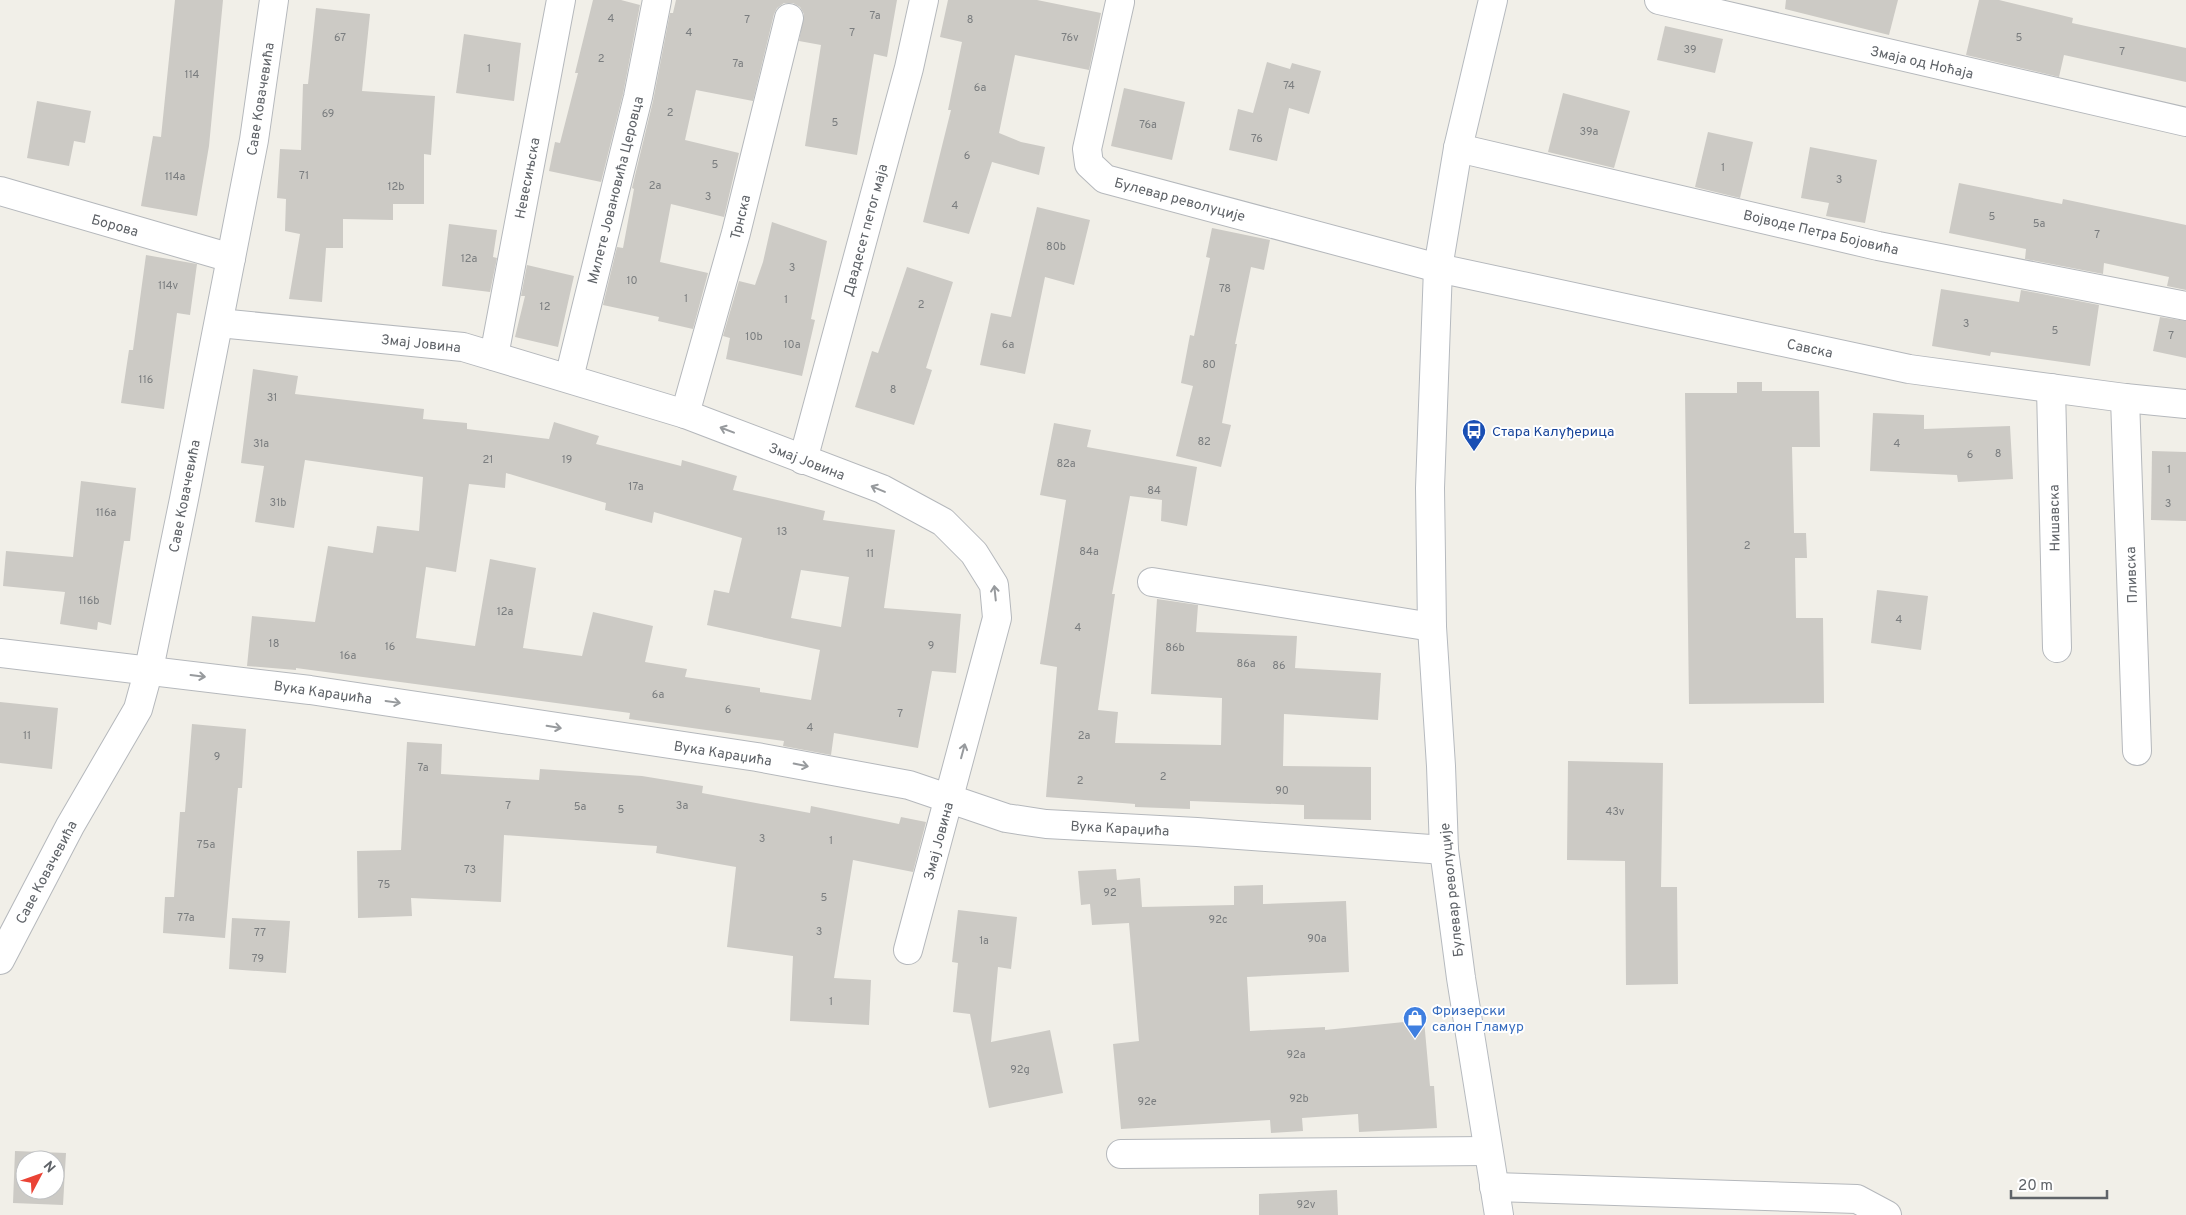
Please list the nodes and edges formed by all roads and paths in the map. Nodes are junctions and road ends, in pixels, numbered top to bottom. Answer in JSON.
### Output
{"nodes":[{"id":1,"x":274,"y":0,"type":"edge"},
{"id":2,"x":561,"y":0,"type":"edge"},
{"id":3,"x":656,"y":0,"type":"edge"},
{"id":4,"x":924,"y":0,"type":"edge"},
{"id":5,"x":1493,"y":0,"type":"edge"},
{"id":6,"x":1658,"y":0,"type":"edge"},
{"id":7,"x":1120,"y":2,"type":"dead end"},
{"id":8,"x":788,"y":18,"type":"dead end"},
{"id":9,"x":2186,"y":122,"type":"edge"},
{"id":10,"x":1458,"y":148,"type":"junction"},
{"id":11,"x":0,"y":191,"type":"edge"},
{"id":12,"x":231,"y":258,"type":"junction"},
{"id":13,"x":1438,"y":268,"type":"junction"},
{"id":14,"x":2186,"y":306,"type":"edge"},
{"id":15,"x":219,"y":323,"type":"junction"},
{"id":16,"x":494,"y":356,"type":"junction"},
{"id":17,"x":569,"y":378,"type":"junction"},
{"id":18,"x":2051,"y":388,"type":"junction"},
{"id":19,"x":2125,"y":398,"type":"junction"},
{"id":20,"x":2186,"y":404,"type":"edge"},
{"id":21,"x":685,"y":414,"type":"junction"},
{"id":22,"x":802,"y":460,"type":"junction"},
{"id":23,"x":1152,"y":582,"type":"dead end"},
{"id":24,"x":1432,"y":627,"type":"junction"},
{"id":25,"x":2057,"y":648,"type":"dead end"},
{"id":26,"x":0,"y":653,"type":"edge"},
{"id":27,"x":149,"y":670,"type":"junction"},
{"id":28,"x":2137,"y":751,"type":"dead end"},
{"id":29,"x":950,"y":798,"type":"junction"},
{"id":30,"x":1444,"y":850,"type":"junction"},
{"id":31,"x":908,"y":950,"type":"dead end"},
{"id":32,"x":0,"y":960,"type":"edge"},
{"id":33,"x":1488,"y":1150,"type":"junction"},
{"id":34,"x":1121,"y":1154,"type":"dead end"},
{"id":35,"x":1494,"y":1188,"type":"junction"},
{"id":36,"x":1499,"y":1215,"type":"edge"},
{"id":37,"x":1887,"y":1215,"type":"edge"}],
"edges":[{"from":1,"to":12,"type":"street","name":"Саве Ковачевића"},
{"from":2,"to":16,"type":"street","name":"Невесињска"},
{"from":3,"to":17,"type":"street","name":"Милете Јовановића Церовца"},
{"from":4,"to":22,"type":"street","name":"Двадесет петог маја"},
{"from":5,"to":10,"type":"street","name":"Булевар револуције"},
{"from":6,"to":9,"type":"street","name":"Змаја од Ноћаја"},
{"from":7,"to":13,"type":"street","name":"Булевар револуције"},
{"from":8,"to":21,"type":"street","name":"Трнска"},
{"from":10,"to":13,"type":"street","name":"Булевар револуције"},
{"from":10,"to":14,"type":"street","name":"Војводе Петра Бојовића"},
{"from":11,"to":12,"type":"street","name":"Борова"},
{"from":12,"to":15,"type":"street","name":"Саве Ковачевића"},
{"from":13,"to":18,"type":"street","name":"Савска"},
{"from":13,"to":24,"type":"street","name":"Булевар револуције"},
{"from":15,"to":16,"type":"street","name":"Змај Јовина"},
{"from":15,"to":27,"type":"street","name":"Саве Ковачевића"},
{"from":16,"to":17,"type":"street","name":"Змај Јовина"},
{"from":17,"to":21,"type":"street","name":"Змај Јовина"},
{"from":18,"to":19,"type":"street","name":"Савска"},
{"from":18,"to":25,"type":"street","name":"Нишавска"},
{"from":19,"to":20,"type":"street","name":"Савска"},
{"from":19,"to":28,"type":"street","name":"Пливска"},
{"from":22,"to":21,"type":"street","name":"Змај Јовина","one_way":true},
{"from":29,"to":22,"type":"street","name":"Змај Јовина","one_way":true},
{"from":23,"to":24,"type":"street"},
{"from":24,"to":30,"type":"street","name":"Булевар револуције"},
{"from":26,"to":27,"type":"street","name":"Вука Караџића"},
{"from":27,"to":29,"type":"street","name":"Вука Караџића","one_way":true},
{"from":27,"to":32,"type":"street","name":"Саве Ковачевића"},
{"from":29,"to":30,"type":"street","name":"Вука Караџића"},
{"from":29,"to":31,"type":"street","name":"Змај Јовина"},
{"from":30,"to":33,"type":"street","name":"Булевар револуције"},
{"from":33,"to":34,"type":"street"},
{"from":33,"to":35,"type":"street","name":"Булевар револуције"},
{"from":35,"to":36,"type":"street","name":"Булевар револуције"},
{"from":35,"to":37,"type":"street"}]}
